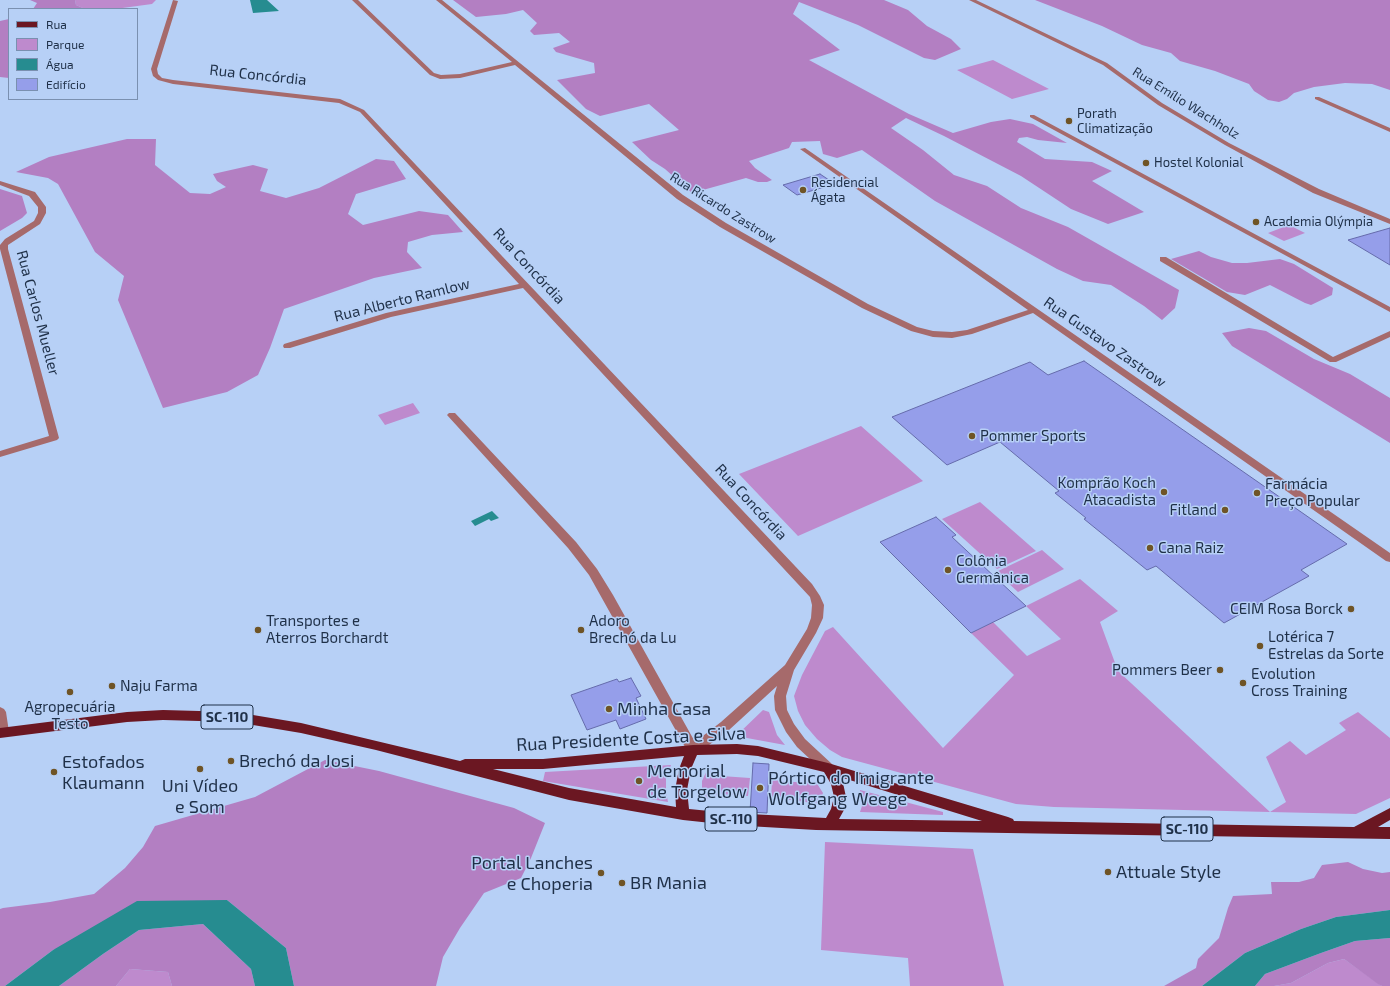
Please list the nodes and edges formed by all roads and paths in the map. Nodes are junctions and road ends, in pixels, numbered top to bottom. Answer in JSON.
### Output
{"nodes":[{"id":1,"x":355,"y":0,"type":"edge"},
{"id":2,"x":439,"y":0,"type":"edge"},
{"id":3,"x":972,"y":0,"type":"edge"},
{"id":4,"x":175,"y":1,"type":"dead end"},
{"id":5,"x":516,"y":63,"type":"junction"},
{"id":6,"x":1317,"y":98,"type":"dead end"},
{"id":7,"x":1032,"y":116,"type":"dead end"},
{"id":8,"x":1390,"y":130,"type":"edge"},
{"id":9,"x":803,"y":149,"type":"dead end"},
{"id":10,"x":0,"y":183,"type":"edge"},
{"id":11,"x":1390,"y":222,"type":"edge"},
{"id":12,"x":1163,"y":259,"type":"dead end"},
{"id":13,"x":525,"y":285,"type":"junction"},
{"id":14,"x":1035,"y":310,"type":"junction"},
{"id":15,"x":1390,"y":310,"type":"edge"},
{"id":16,"x":1390,"y":334,"type":"edge"},
{"id":17,"x":287,"y":346,"type":"dead end"},
{"id":18,"x":452,"y":415,"type":"dead end"},
{"id":19,"x":0,"y":454,"type":"edge"},
{"id":20,"x":1390,"y":558,"type":"edge"},
{"id":21,"x":789,"y":668,"type":"junction"},
{"id":22,"x":0,"y":712,"type":"edge"},
{"id":23,"x":2,"y":732,"type":"edge"},
{"id":24,"x":692,"y":750,"type":"junction"},
{"id":25,"x":449,"y":764,"type":"junction"},
{"id":26,"x":828,"y":768,"type":"junction"},
{"id":27,"x":683,"y":814,"type":"junction"},
{"id":28,"x":1390,"y":814,"type":"edge"},
{"id":29,"x":830,"y":823,"type":"junction"},
{"id":30,"x":1020,"y":826,"type":"junction"},
{"id":31,"x":1354,"y":833,"type":"junction"},
{"id":32,"x":1390,"y":833,"type":"edge"}],
"edges":[{"from":1,"to":5,"type":"street"},
{"from":2,"to":5,"type":"street","name":"Rua Ricardo Zastrow"},
{"from":3,"to":11,"type":"street","name":"Rua Emílio Wachholz"},
{"from":4,"to":13,"type":"street","name":"Rua Concórdia"},
{"from":5,"to":14,"type":"street","name":"Rua Ricardo Zastrow"},
{"from":6,"to":8,"type":"street"},
{"from":7,"to":15,"type":"street"},
{"from":9,"to":14,"type":"street","name":"Rua Gustavo Zastrow"},
{"from":10,"to":19,"type":"street","name":"Rua Carlos Mueller"},
{"from":12,"to":16,"type":"street"},
{"from":13,"to":17,"type":"street","name":"Rua Alberto Ramlow"},
{"from":13,"to":21,"type":"street","name":"Rua Concórdia"},
{"from":14,"to":20,"type":"street","name":"Rua Gustavo Zastrow"},
{"from":18,"to":24,"type":"street"},
{"from":21,"to":24,"type":"street","name":"Rua Concórdia"},
{"from":21,"to":26,"type":"street","name":"Rua Concórdia"},
{"from":22,"to":23,"type":"street"},
{"from":23,"to":25,"type":"main road","name":"Rua Presidente Costa e Silva","number":"SC-110"},
{"from":24,"to":25,"type":"main road","name":"Rua Presidente Costa e Silva","number":"SC-110"},
{"from":24,"to":26,"type":"main road","name":"Rua Presidente Costa e Silva","number":"SC-110"},
{"from":24,"to":27,"type":"main road"},
{"from":25,"to":27,"type":"main road","name":"Rua Presidente Costa e Silva","number":"SC-110"},
{"from":26,"to":29,"type":"main road"},
{"from":26,"to":30,"type":"main road","name":"Rua Presidente Costa e Silva","number":"SC-110"},
{"from":27,"to":29,"type":"main road","name":"Rua Presidente Costa e Silva","number":"SC-110"},
{"from":28,"to":31,"type":"main road","name":"Rua Presidente Costa e Silva","number":"SC-110"},
{"from":29,"to":30,"type":"main road","name":"Rua Presidente Costa e Silva","number":"SC-110"},
{"from":30,"to":31,"type":"main road","name":"Rua Presidente Costa e Silva","number":"SC-110"},
{"from":31,"to":32,"type":"main road","name":"Rua Presidente Costa e Silva","number":"SC-110"}]}
